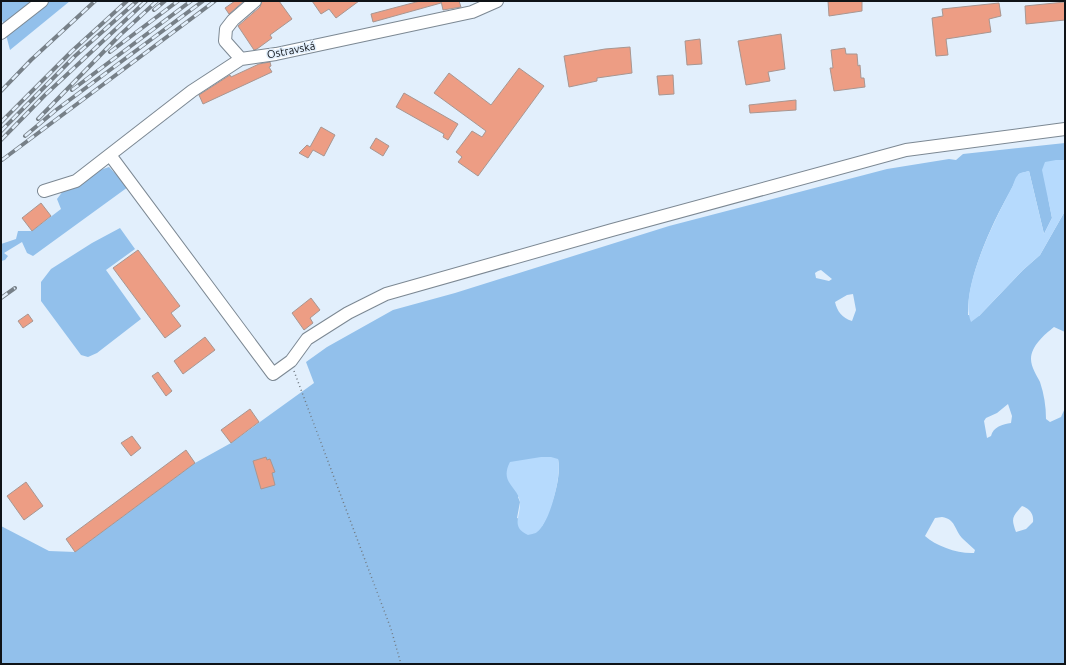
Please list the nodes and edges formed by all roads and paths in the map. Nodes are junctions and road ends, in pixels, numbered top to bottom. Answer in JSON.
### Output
{"nodes":[{"id":1,"x":42,"y":1,"type":"edge"},
{"id":2,"x":255,"y":1,"type":"edge"},
{"id":3,"x":497,"y":1,"type":"edge"},
{"id":4,"x":1,"y":33,"type":"edge"},
{"id":5,"x":241,"y":59,"type":"junction"},
{"id":6,"x":1065,"y":129,"type":"edge"},
{"id":7,"x":110,"y":155,"type":"junction"},
{"id":8,"x":44,"y":191,"type":"dead end"},
{"id":9,"x":290,"y":361,"type":"junction"},
{"id":10,"x":401,"y":664,"type":"edge"}],
"edges":[{"from":1,"to":4,"type":"street"},
{"from":2,"to":5,"type":"street"},
{"from":3,"to":5,"type":"street","name":"Ostravská"},
{"from":5,"to":7,"type":"street","name":"Ostravská"},
{"from":6,"to":9,"type":"street"},
{"from":7,"to":8,"type":"street","name":"Ostravská"},
{"from":7,"to":9,"type":"street"},
{"from":9,"to":10,"type":"path"}]}
